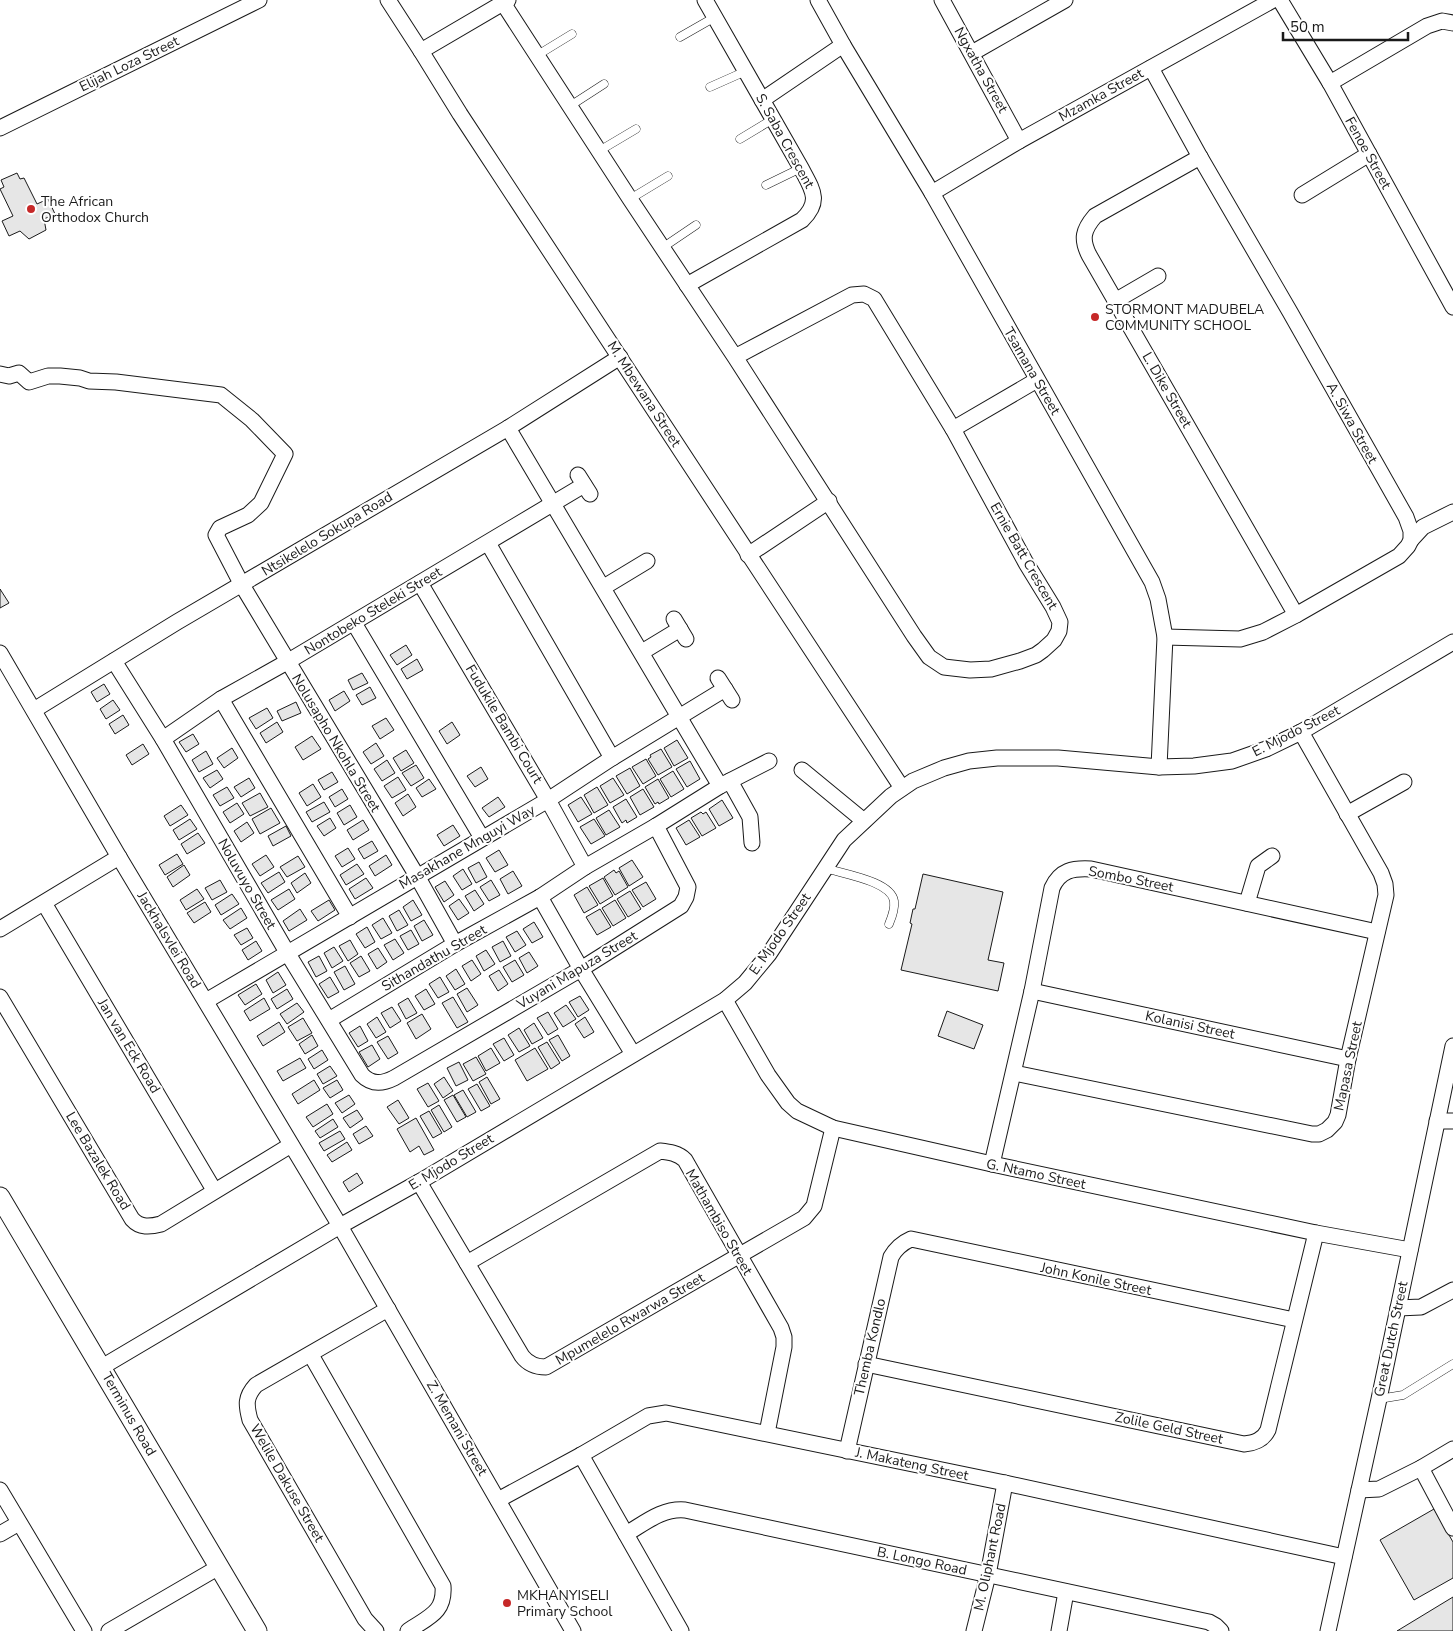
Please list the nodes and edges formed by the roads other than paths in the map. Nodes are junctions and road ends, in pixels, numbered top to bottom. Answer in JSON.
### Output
{"nodes":[{"id":1,"x":259,"y":0,"type":"edge"},
{"id":2,"x":388,"y":0,"type":"edge"},
{"id":3,"x":705,"y":0,"type":"edge"},
{"id":4,"x":818,"y":0,"type":"edge"},
{"id":5,"x":942,"y":0,"type":"edge"},
{"id":6,"x":1066,"y":0,"type":"edge"},
{"id":7,"x":1273,"y":0,"type":"edge"},
{"id":8,"x":1280,"y":0,"type":"edge"},
{"id":9,"x":506,"y":1,"type":"edge"},
{"id":10,"x":714,"y":18,"type":"junction"},
{"id":11,"x":1453,"y":23,"type":"edge"},
{"id":12,"x":572,"y":34,"type":"dead end"},
{"id":13,"x":680,"y":37,"type":"dead end"},
{"id":14,"x":843,"y":45,"type":"junction"},
{"id":15,"x":421,"y":51,"type":"junction"},
{"id":16,"x":972,"y":53,"type":"junction"},
{"id":17,"x":536,"y":56,"type":"junction"},
{"id":18,"x":1151,"y":68,"type":"junction"},
{"id":19,"x":746,"y":71,"type":"junction"},
{"id":20,"x":1330,"y":83,"type":"junction"},
{"id":21,"x":604,"y":84,"type":"dead end"},
{"id":22,"x":710,"y":88,"type":"dead end"},
{"id":23,"x":762,"y":100,"type":"junction"},
{"id":24,"x":570,"y":106,"type":"junction"},
{"id":25,"x":773,"y":120,"type":"junction"},
{"id":26,"x":0,"y":128,"type":"edge"},
{"id":27,"x":636,"y":128,"type":"dead end"},
{"id":28,"x":740,"y":138,"type":"dead end"},
{"id":29,"x":1019,"y":141,"type":"junction"},
{"id":30,"x":599,"y":151,"type":"junction"},
{"id":31,"x":1369,"y":154,"type":"junction"},
{"id":32,"x":1200,"y":157,"type":"junction"},
{"id":33,"x":801,"y":168,"type":"junction"},
{"id":34,"x":668,"y":176,"type":"dead end"},
{"id":35,"x":766,"y":185,"type":"dead end"},
{"id":36,"x":932,"y":193,"type":"junction"},
{"id":37,"x":1302,"y":195,"type":"dead end"},
{"id":38,"x":630,"y":199,"type":"junction"},
{"id":39,"x":696,"y":225,"type":"dead end"},
{"id":40,"x":662,"y":248,"type":"junction"},
{"id":41,"x":1158,"y":276,"type":"dead end"},
{"id":42,"x":687,"y":285,"type":"junction"},
{"id":43,"x":1115,"y":301,"type":"junction"},
{"id":44,"x":1453,"y":307,"type":"edge"},
{"id":45,"x":620,"y":357,"type":"junction"},
{"id":46,"x":735,"y":357,"type":"junction"},
{"id":47,"x":0,"y":374,"type":"edge"},
{"id":48,"x":1037,"y":380,"type":"junction"},
{"id":49,"x":508,"y":428,"type":"junction"},
{"id":50,"x":953,"y":429,"type":"junction"},
{"id":51,"x":584,"y":484,"type":"dead end"},
{"id":52,"x":828,"y":501,"type":"junction"},
{"id":53,"x":552,"y":503,"type":"junction"},
{"id":54,"x":1453,"y":512,"type":"edge"},
{"id":55,"x":1411,"y":540,"type":"junction"},
{"id":56,"x":488,"y":543,"type":"junction"},
{"id":57,"x":748,"y":554,"type":"junction"},
{"id":58,"x":646,"y":561,"type":"dead end"},
{"id":59,"x":420,"y":583,"type":"junction"},
{"id":60,"x":242,"y":585,"type":"junction"},
{"id":61,"x":604,"y":587,"type":"junction"},
{"id":62,"x":1296,"y":615,"type":"junction"},
{"id":63,"x":354,"y":623,"type":"junction"},
{"id":64,"x":680,"y":629,"type":"dead end"},
{"id":65,"x":1164,"y":637,"type":"junction"},
{"id":66,"x":1453,"y":642,"type":"edge"},
{"id":67,"x":642,"y":652,"type":"junction"},
{"id":68,"x":0,"y":653,"type":"edge"},
{"id":69,"x":114,"y":661,"type":"junction"},
{"id":70,"x":287,"y":662,"type":"junction"},
{"id":71,"x":725,"y":689,"type":"dead end"},
{"id":72,"x":222,"y":699,"type":"junction"},
{"id":73,"x":34,"y":710,"type":"junction"},
{"id":74,"x":678,"y":717,"type":"junction"},
{"id":75,"x":1301,"y":732,"type":"junction"},
{"id":76,"x":163,"y":739,"type":"junction"},
{"id":77,"x":612,"y":758,"type":"junction"},
{"id":78,"x":768,"y":760,"type":"dead end"},
{"id":79,"x":1159,"y":767,"type":"junction"},
{"id":80,"x":802,"y":770,"type":"dead end"},
{"id":81,"x":1404,"y":782,"type":"dead end"},
{"id":82,"x":725,"y":783,"type":"junction"},
{"id":83,"x":902,"y":788,"type":"junction"},
{"id":84,"x":548,"y":800,"type":"junction"},
{"id":85,"x":1347,"y":814,"type":"junction"},
{"id":86,"x":864,"y":821,"type":"junction"},
{"id":87,"x":656,"y":826,"type":"junction"},
{"id":88,"x":482,"y":838,"type":"junction"},
{"id":89,"x":752,"y":843,"type":"dead end"},
{"id":90,"x":1272,"y":856,"type":"dead end"},
{"id":91,"x":119,"y":857,"type":"junction"},
{"id":92,"x":585,"y":867,"type":"junction"},
{"id":93,"x":826,"y":868,"type":"junction"},
{"id":94,"x":417,"y":876,"type":"junction"},
{"id":95,"x":540,"y":897,"type":"junction"},
{"id":96,"x":44,"y":903,"type":"junction"},
{"id":97,"x":1247,"y":903,"type":"junction"},
{"id":98,"x":350,"y":917,"type":"junction"},
{"id":99,"x":889,"y":924,"type":"dead end"},
{"id":100,"x":0,"y":929,"type":"edge"},
{"id":101,"x":1377,"y":932,"type":"junction"},
{"id":102,"x":455,"y":944,"type":"junction"},
{"id":103,"x":288,"y":954,"type":"junction"},
{"id":104,"x":581,"y":969,"type":"junction"},
{"id":105,"x":1032,"y":991,"type":"junction"},
{"id":106,"x":0,"y":997,"type":"edge"},
{"id":107,"x":725,"y":1000,"type":"junction"},
{"id":108,"x":206,"y":1001,"type":"junction"},
{"id":109,"x":329,"y":1020,"type":"junction"},
{"id":110,"x":1453,"y":1046,"type":"edge"},
{"id":111,"x":633,"y":1054,"type":"junction"},
{"id":112,"x":1348,"y":1060,"type":"junction"},
{"id":113,"x":1014,"y":1073,"type":"junction"},
{"id":114,"x":394,"y":1078,"type":"joint"},
{"id":115,"x":1438,"y":1121,"type":"junction"},
{"id":116,"x":1453,"y":1121,"type":"edge"},
{"id":117,"x":833,"y":1128,"type":"junction"},
{"id":118,"x":291,"y":1145,"type":"junction"},
{"id":119,"x":992,"y":1164,"type":"junction"},
{"id":120,"x":419,"y":1182,"type":"junction"},
{"id":121,"x":214,"y":1190,"type":"junction"},
{"id":122,"x":0,"y":1197,"type":"edge"},
{"id":123,"x":340,"y":1226,"type":"junction"},
{"id":124,"x":1316,"y":1233,"type":"junction"},
{"id":125,"x":900,"y":1246,"type":"joint"},
{"id":126,"x":1410,"y":1250,"type":"junction"},
{"id":127,"x":738,"y":1256,"type":"junction"},
{"id":128,"x":467,"y":1263,"type":"junction"},
{"id":129,"x":1453,"y":1290,"type":"edge"},
{"id":130,"x":1398,"y":1308,"type":"junction"},
{"id":131,"x":388,"y":1309,"type":"junction"},
{"id":132,"x":1294,"y":1320,"type":"junction"},
{"id":133,"x":310,"y":1355,"type":"junction"},
{"id":134,"x":866,"y":1364,"type":"junction"},
{"id":135,"x":1453,"y":1364,"type":"edge"},
{"id":136,"x":102,"y":1368,"type":"junction"},
{"id":137,"x":1379,"y":1399,"type":"junction"},
{"id":138,"x":767,"y":1433,"type":"junction"},
{"id":139,"x":1453,"y":1450,"type":"edge"},
{"id":140,"x":847,"y":1451,"type":"junction"},
{"id":141,"x":581,"y":1455,"type":"junction"},
{"id":142,"x":1421,"y":1468,"type":"junction"},
{"id":143,"x":1005,"y":1483,"type":"junction"},
{"id":144,"x":0,"y":1490,"type":"edge"},
{"id":145,"x":1359,"y":1490,"type":"junction"},
{"id":146,"x":498,"y":1500,"type":"junction"},
{"id":147,"x":19,"y":1523,"type":"junction"},
{"id":148,"x":1453,"y":1528,"type":"edge"},
{"id":149,"x":0,"y":1534,"type":"edge"},
{"id":150,"x":626,"y":1534,"type":"junction"},
{"id":151,"x":1344,"y":1557,"type":"junction"},
{"id":152,"x":219,"y":1567,"type":"junction"},
{"id":153,"x":988,"y":1575,"type":"junction"},
{"id":154,"x":1066,"y":1592,"type":"junction"},
{"id":155,"x":84,"y":1631,"type":"edge"},
{"id":156,"x":109,"y":1631,"type":"edge"},
{"id":157,"x":257,"y":1631,"type":"edge"},
{"id":158,"x":376,"y":1631,"type":"edge"},
{"id":159,"x":408,"y":1631,"type":"edge"},
{"id":160,"x":573,"y":1631,"type":"edge"},
{"id":161,"x":681,"y":1631,"type":"edge"},
{"id":162,"x":974,"y":1631,"type":"edge"},
{"id":163,"x":1060,"y":1631,"type":"edge"},
{"id":164,"x":1221,"y":1631,"type":"edge"},
{"id":165,"x":1328,"y":1631,"type":"edge"}],
"edges":[{"from":1,"to":26,"type":"street","name":"Elijah Loza Street"},
{"from":2,"to":15,"type":"street","name":"M. Mbewana Street"},
{"from":3,"to":10,"type":"street","name":"S. Saba Crescent"},
{"from":4,"to":14,"type":"street","name":"Tsamana Street"},
{"from":5,"to":16,"type":"street","name":"Ngxatha Street"},
{"from":6,"to":16,"type":"street"},
{"from":7,"to":18,"type":"street","name":"Mzamka Street"},
{"from":8,"to":20,"type":"street","name":"Fenoe Street"},
{"from":9,"to":15,"type":"street"},
{"from":9,"to":17,"type":"street"},
{"from":10,"to":13,"type":"lane"},
{"from":10,"to":19,"type":"street","name":"S. Saba Crescent"},
{"from":11,"to":20,"type":"street"},
{"from":12,"to":17,"type":"lane"},
{"from":14,"to":23,"type":"street"},
{"from":14,"to":36,"type":"street","name":"Tsamana Street"},
{"from":15,"to":45,"type":"street","name":"M. Mbewana Street"},
{"from":16,"to":29,"type":"street","name":"Ngxatha Street"},
{"from":17,"to":24,"type":"street"},
{"from":18,"to":29,"type":"street","name":"Mzamka Street"},
{"from":18,"to":32,"type":"street","name":"A. Siwa Street"},
{"from":19,"to":22,"type":"lane"},
{"from":19,"to":23,"type":"street","name":"S. Saba Crescent"},
{"from":20,"to":31,"type":"street","name":"Fenoe Street"},
{"from":21,"to":24,"type":"lane"},
{"from":23,"to":25,"type":"street","name":"S. Saba Crescent"},
{"from":24,"to":30,"type":"street"},
{"from":25,"to":28,"type":"lane"},
{"from":25,"to":33,"type":"street","name":"S. Saba Crescent"},
{"from":27,"to":30,"type":"lane"},
{"from":29,"to":36,"type":"street","name":"Mzamka Street"},
{"from":30,"to":38,"type":"street"},
{"from":31,"to":37,"type":"street"},
{"from":31,"to":44,"type":"street","name":"Fenoe Street"},
{"from":32,"to":43,"type":"street","name":"L. Dike Street"},
{"from":32,"to":55,"type":"street","name":"A. Siwa Street"},
{"from":33,"to":35,"type":"lane"},
{"from":33,"to":42,"type":"street","name":"S. Saba Crescent"},
{"from":34,"to":38,"type":"lane"},
{"from":36,"to":48,"type":"street","name":"Tsamana Street"},
{"from":38,"to":40,"type":"street"},
{"from":39,"to":40,"type":"lane"},
{"from":40,"to":42,"type":"street"},
{"from":41,"to":43,"type":"street"},
{"from":42,"to":46,"type":"street"},
{"from":43,"to":62,"type":"street","name":"L. Dike Street"},
{"from":45,"to":49,"type":"street","name":"Ntsikelelo Sokupa Road"},
{"from":45,"to":57,"type":"street","name":"M. Mbewana Street"},
{"from":46,"to":50,"type":"street","name":"Ernie Batt Crescent"},
{"from":46,"to":52,"type":"street","name":"Ernie Batt Crescent"},
{"from":47,"to":60,"type":"street","name":"Nolusapho Nkohla Street"},
{"from":48,"to":50,"type":"street"},
{"from":48,"to":65,"type":"street","name":"Tsamana Street"},
{"from":49,"to":53,"type":"street"},
{"from":49,"to":60,"type":"street","name":"Ntsikelelo Sokupa Road"},
{"from":50,"to":52,"type":"street","name":"Ernie Batt Crescent"},
{"from":51,"to":53,"type":"street","name":"Nontobeko Steleki Street"},
{"from":52,"to":57,"type":"street"},
{"from":53,"to":56,"type":"street","name":"Nontobeko Steleki Street"},
{"from":53,"to":61,"type":"street"},
{"from":54,"to":55,"type":"street"},
{"from":55,"to":62,"type":"street"},
{"from":56,"to":59,"type":"street","name":"Nontobeko Steleki Street"},
{"from":56,"to":77,"type":"street"},
{"from":57,"to":83,"type":"street","name":"M. Mbewana Street"},
{"from":58,"to":61,"type":"street"},
{"from":59,"to":63,"type":"street","name":"Nontobeko Steleki Street"},
{"from":59,"to":84,"type":"street","name":"Fudukile Bambi Court"},
{"from":60,"to":69,"type":"street","name":"Ntsikelelo Sokupa Road"},
{"from":60,"to":70,"type":"street","name":"Nolusapho Nkohla Street"},
{"from":61,"to":67,"type":"street"},
{"from":62,"to":65,"type":"street"},
{"from":63,"to":70,"type":"street","name":"Nontobeko Steleki Street"},
{"from":63,"to":88,"type":"street"},
{"from":64,"to":67,"type":"street"},
{"from":65,"to":79,"type":"street","name":"Tsamana Street"},
{"from":66,"to":75,"type":"street","name":"E. Mjodo Street"},
{"from":67,"to":74,"type":"street"},
{"from":68,"to":73,"type":"street","name":"Jackhalsvlei Road"},
{"from":69,"to":73,"type":"street","name":"Ntsikelelo Sokupa Road"},
{"from":69,"to":76,"type":"street","name":"Noluvuyo Street"},
{"from":70,"to":72,"type":"street","name":"Nontobeko Steleki Street"},
{"from":70,"to":94,"type":"street","name":"Nolusapho Nkohla Street"},
{"from":71,"to":74,"type":"street","name":"Masakhane Mnguyi Way"},
{"from":72,"to":76,"type":"street","name":"Nontobeko Steleki Street"},
{"from":72,"to":98,"type":"street"},
{"from":73,"to":91,"type":"street","name":"Jackhalsvlei Road"},
{"from":74,"to":77,"type":"street","name":"Masakhane Mnguyi Way"},
{"from":74,"to":82,"type":"street"},
{"from":75,"to":79,"type":"street","name":"E. Mjodo Street"},
{"from":75,"to":85,"type":"street","name":"Mapasa Street"},
{"from":76,"to":103,"type":"street","name":"Noluvuyo Street"},
{"from":77,"to":84,"type":"street","name":"Masakhane Mnguyi Way"},
{"from":78,"to":82,"type":"street","name":"Sithandathu Street"},
{"from":79,"to":83,"type":"street","name":"E. Mjodo Street"},
{"from":80,"to":86,"type":"street"},
{"from":81,"to":85,"type":"street"},
{"from":82,"to":87,"type":"street","name":"Sithandathu Street"},
{"from":82,"to":89,"type":"street"},
{"from":83,"to":86,"type":"street","name":"E. Mjodo Street"},
{"from":84,"to":88,"type":"street","name":"Masakhane Mnguyi Way"},
{"from":84,"to":92,"type":"street","name":"Fudukile Bambi Court"},
{"from":85,"to":101,"type":"street","name":"Mapasa Street"},
{"from":86,"to":93,"type":"street","name":"E. Mjodo Street"},
{"from":87,"to":92,"type":"street","name":"Sithandathu Street"},
{"from":87,"to":104,"type":"street","name":"Vuyani Mapuza Street"},
{"from":88,"to":94,"type":"street","name":"Masakhane Mnguyi Way"},
{"from":90,"to":97,"type":"street"},
{"from":91,"to":96,"type":"street"},
{"from":91,"to":108,"type":"street","name":"Jackhalsvlei Road"},
{"from":92,"to":95,"type":"street","name":"Sithandathu Street"},
{"from":93,"to":99,"type":"lane"},
{"from":93,"to":107,"type":"street","name":"E. Mjodo Street"},
{"from":94,"to":98,"type":"street","name":"Masakhane Mnguyi Way"},
{"from":94,"to":102,"type":"street","name":"Nolusapho Nkohla Street"},
{"from":95,"to":102,"type":"street","name":"Sithandathu Street"},
{"from":95,"to":104,"type":"street"},
{"from":96,"to":100,"type":"street"},
{"from":96,"to":121,"type":"street","name":"Jan van Eck Road"},
{"from":97,"to":101,"type":"street","name":"Sombo Street"},
{"from":97,"to":105,"type":"street","name":"Sombo Street"},
{"from":98,"to":103,"type":"street","name":"Masakhane Mnguyi Way"},
{"from":101,"to":112,"type":"street","name":"Mapasa Street"},
{"from":102,"to":109,"type":"street","name":"Sithandathu Street"},
{"from":103,"to":108,"type":"street","name":"Masakhane Mnguyi Way"},
{"from":103,"to":109,"type":"street","name":"Noluvuyo Street"},
{"from":104,"to":111,"type":"street"},
{"from":104,"to":114,"type":"street","name":"Vuyani Mapuza Street"},
{"from":105,"to":112,"type":"street","name":"Kolanisi Street"},
{"from":105,"to":113,"type":"street","name":"Sombo Street"},
{"from":106,"to":121,"type":"street","name":"Lee Bazalek Road"},
{"from":107,"to":111,"type":"street","name":"E. Mjodo Street"},
{"from":107,"to":117,"type":"street","name":"G. Ntamo Street"},
{"from":108,"to":118,"type":"street","name":"Jackhalsvlei Road"},
{"from":109,"to":114,"type":"street","name":"Noluvuyo Street"},
{"from":110,"to":115,"type":"street","name":"Great Dutch Street"},
{"from":111,"to":120,"type":"street","name":"E. Mjodo Street"},
{"from":112,"to":113,"type":"street","name":"Mapasa Street"},
{"from":113,"to":119,"type":"street","name":"Sombo Street"},
{"from":115,"to":116,"type":"street"},
{"from":115,"to":126,"type":"street","name":"Great Dutch Street"},
{"from":117,"to":119,"type":"street","name":"G. Ntamo Street"},
{"from":117,"to":127,"type":"street","name":"Mpumelelo Rwarwa Street"},
{"from":118,"to":121,"type":"street","name":"Lee Bazalek Road"},
{"from":118,"to":123,"type":"street","name":"Jackhalsvlei Road"},
{"from":119,"to":124,"type":"street","name":"G. Ntamo Street"},
{"from":120,"to":123,"type":"street","name":"E. Mjodo Street"},
{"from":120,"to":128,"type":"street","name":"Mpumelelo Rwarwa Street"},
{"from":122,"to":136,"type":"street","name":"Terminus Road"},
{"from":123,"to":131,"type":"street","name":"Z. Memani Street"},
{"from":123,"to":136,"type":"street","name":"E. Mjodo Street"},
{"from":124,"to":126,"type":"street","name":"G. Ntamo Street"},
{"from":124,"to":132,"type":"street","name":"Zolile Geld Street"},
{"from":125,"to":132,"type":"street","name":"John Konile Street"},
{"from":125,"to":134,"type":"street","name":"Themba Kondlo"},
{"from":126,"to":130,"type":"street","name":"Great Dutch Street"},
{"from":127,"to":128,"type":"street","name":"Mpumelelo Rwarwa Street"},
{"from":127,"to":128,"type":"street","name":"Mathambiso Street"},
{"from":127,"to":138,"type":"street","name":"Mathambiso Street"},
{"from":129,"to":130,"type":"street"},
{"from":130,"to":137,"type":"street","name":"Great Dutch Street"},
{"from":131,"to":133,"type":"street","name":"Welile Dakuse Street"},
{"from":131,"to":146,"type":"street","name":"Z. Memani Street"},
{"from":132,"to":134,"type":"street","name":"Zolile Geld Street"},
{"from":133,"to":158,"type":"street","name":"Welile Dakuse Street"},
{"from":133,"to":159,"type":"street"},
{"from":134,"to":140,"type":"street","name":"Themba Kondlo"},
{"from":135,"to":137,"type":"lane"},
{"from":136,"to":152,"type":"street","name":"Terminus Road"},
{"from":137,"to":145,"type":"street","name":"Great Dutch Street"},
{"from":138,"to":140,"type":"street","name":"J. Makateng Street"},
{"from":138,"to":141,"type":"street","name":"J. Makateng Street"},
{"from":139,"to":142,"type":"street"},
{"from":140,"to":143,"type":"street","name":"J. Makateng Street"},
{"from":141,"to":146,"type":"street","name":"J. Makateng Street"},
{"from":141,"to":150,"type":"street"},
{"from":142,"to":145,"type":"street"},
{"from":142,"to":148,"type":"street"},
{"from":143,"to":151,"type":"street","name":"J. Makateng Street"},
{"from":143,"to":153,"type":"street","name":"M. Oliphant Road"},
{"from":144,"to":147,"type":"street"},
{"from":145,"to":151,"type":"street","name":"Great Dutch Street"},
{"from":146,"to":160,"type":"street","name":"Z. Memani Street"},
{"from":147,"to":149,"type":"street"},
{"from":147,"to":155,"type":"street"},
{"from":150,"to":153,"type":"street","name":"B. Longo Road"},
{"from":150,"to":161,"type":"street"},
{"from":151,"to":165,"type":"street","name":"Great Dutch Street"},
{"from":152,"to":156,"type":"street"},
{"from":152,"to":157,"type":"street","name":"Terminus Road"},
{"from":153,"to":154,"type":"street","name":"B. Longo Road"},
{"from":153,"to":162,"type":"street","name":"M. Oliphant Road"},
{"from":154,"to":163,"type":"street"},
{"from":154,"to":164,"type":"street","name":"B. Longo Road"}]}
